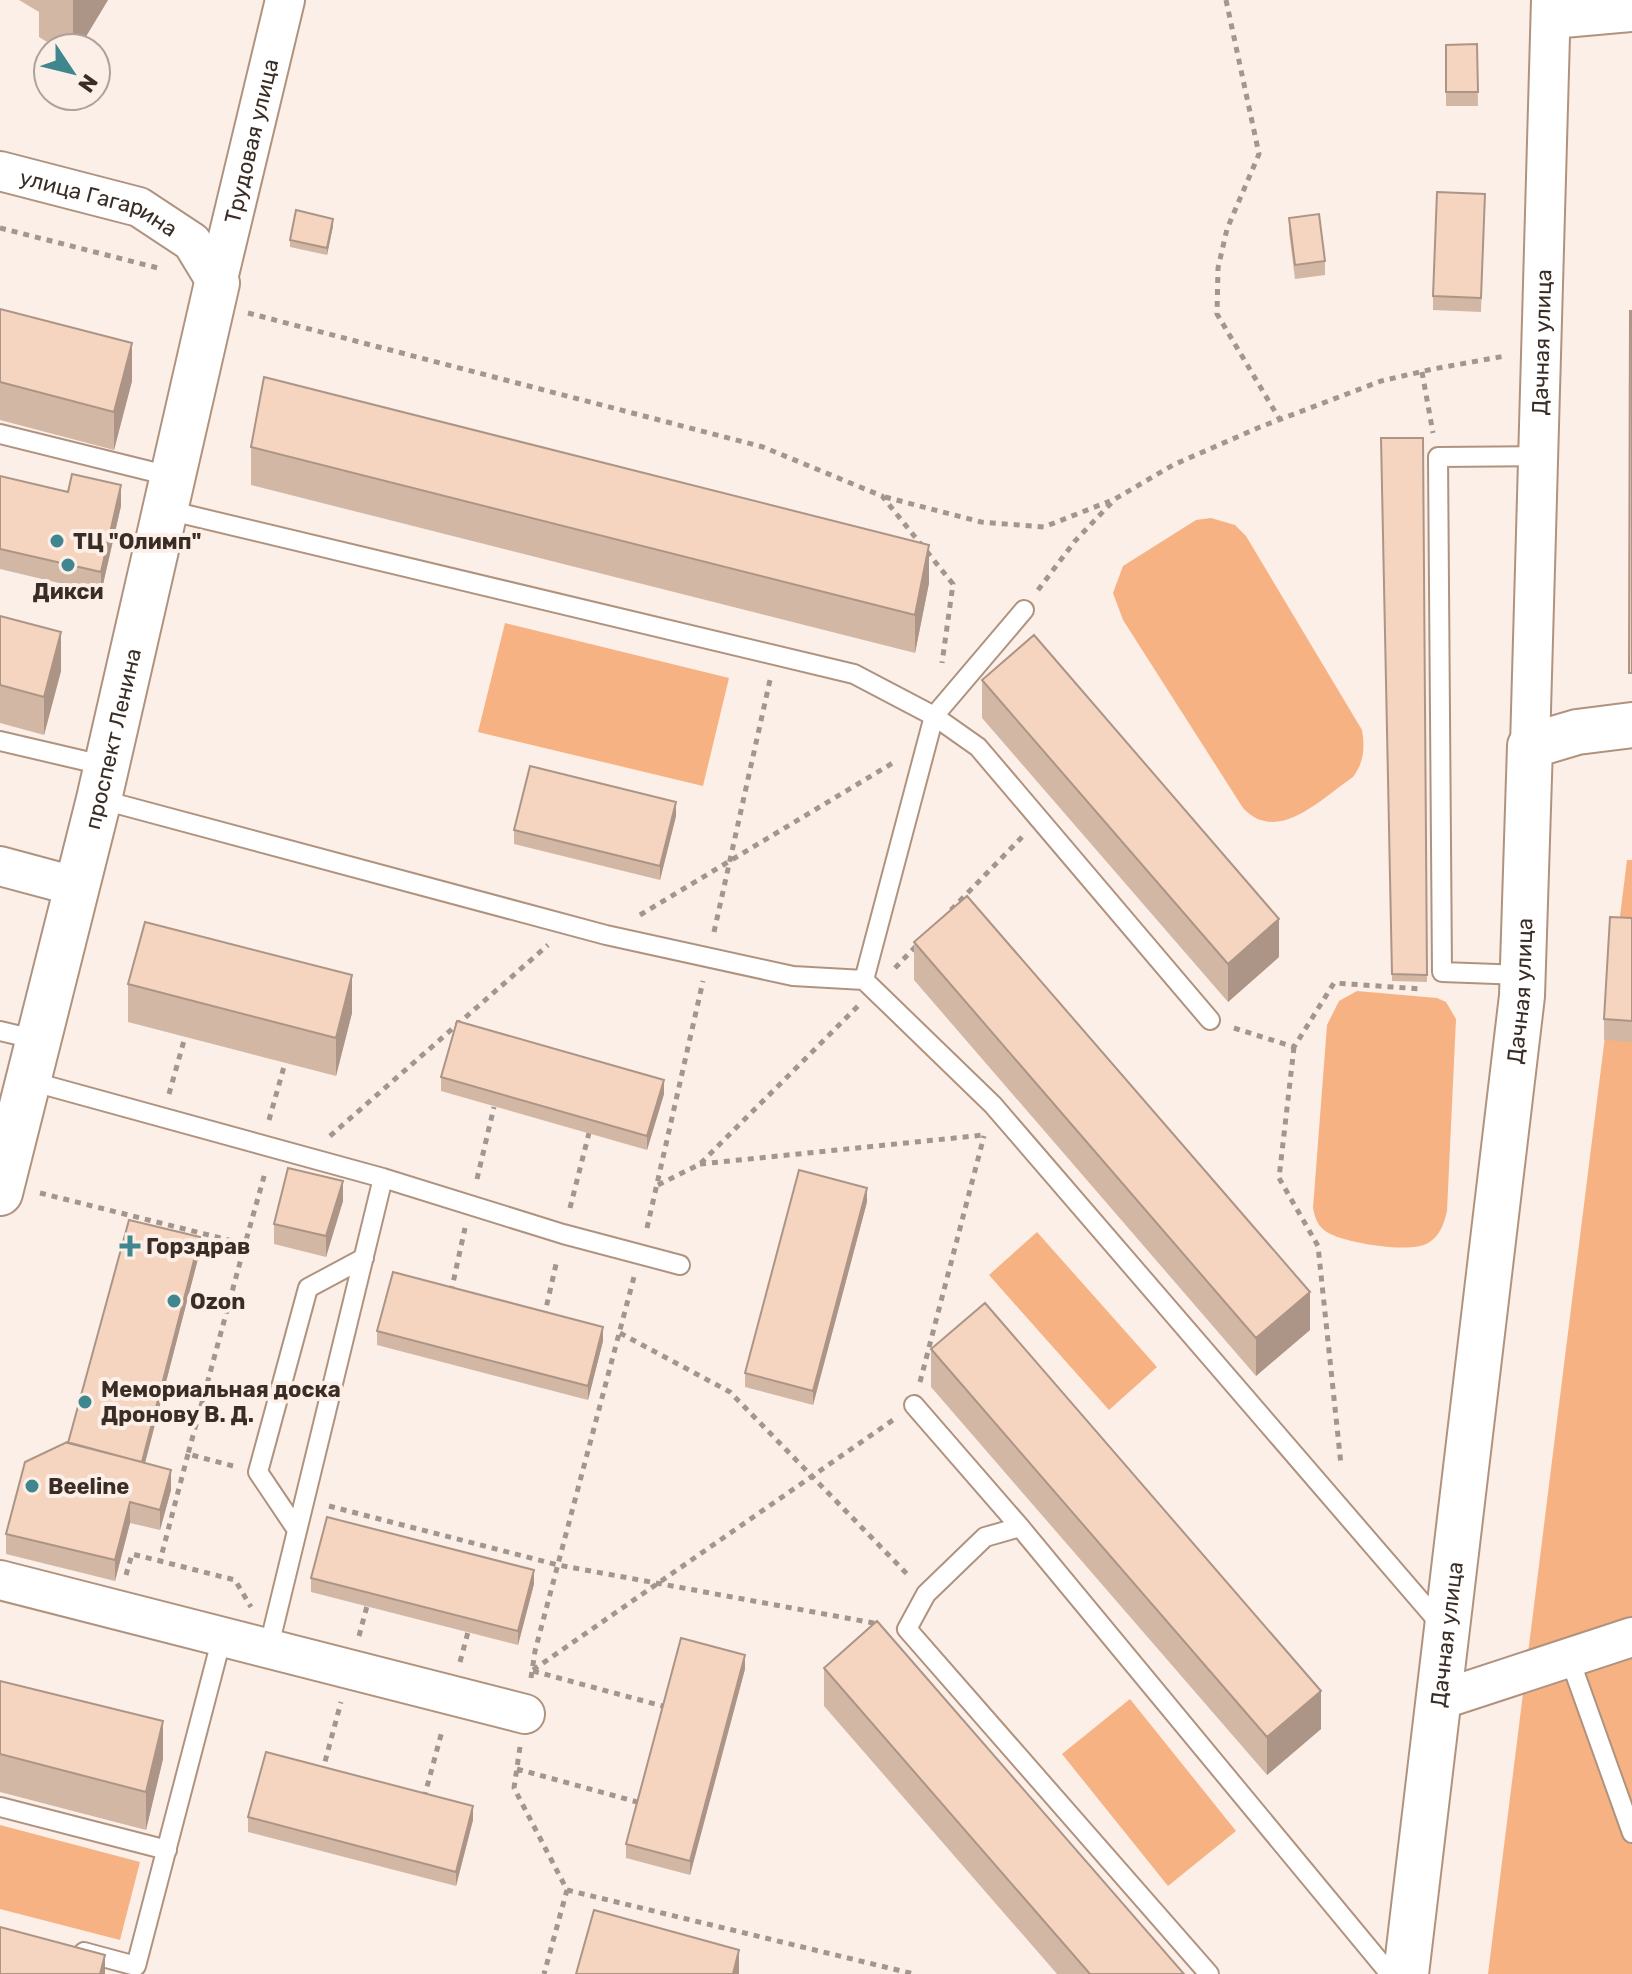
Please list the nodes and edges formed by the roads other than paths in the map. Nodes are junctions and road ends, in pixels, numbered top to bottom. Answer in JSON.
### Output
{"nodes":[{"id":1,"x":285,"y":0,"type":"edge"},
{"id":2,"x":1552,"y":10,"type":"edge"},
{"id":3,"x":1632,"y":12,"type":"edge"},
{"id":4,"x":0,"y":171,"type":"edge"},
{"id":5,"x":217,"y":283,"type":"junction"},
{"id":6,"x":0,"y":434,"type":"edge"},
{"id":7,"x":1539,"y":456,"type":"junction"},
{"id":8,"x":171,"y":494,"type":"junction"},
{"id":9,"x":1024,"y":610,"type":"road end"},
{"id":10,"x":934,"y":716,"type":"junction"},
{"id":11,"x":1632,"y":725,"type":"edge"},
{"id":12,"x":0,"y":741,"type":"edge"},
{"id":13,"x":1530,"y":746,"type":"junction"},
{"id":14,"x":103,"y":783,"type":"junction"},
{"id":15,"x":0,"y":866,"type":"edge"},
{"id":16,"x":78,"y":887,"type":"junction"},
{"id":17,"x":1523,"y":975,"type":"junction"},
{"id":18,"x":864,"y":980,"type":"junction"},
{"id":19,"x":1210,"y":1020,"type":"road end"},
{"id":20,"x":23,"y":1051,"type":"edge"},
{"id":21,"x":383,"y":1178,"type":"junction"},
{"id":22,"x":1,"y":1188,"type":"edge"},
{"id":23,"x":364,"y":1258,"type":"junction"},
{"id":24,"x":680,"y":1265,"type":"dead end"},
{"id":25,"x":914,"y":1405,"type":"road end"},
{"id":26,"x":1020,"y":1527,"type":"junction"},
{"id":27,"x":297,"y":1530,"type":"junction"},
{"id":28,"x":0,"y":1580,"type":"edge"},
{"id":29,"x":1448,"y":1632,"type":"junction"},
{"id":30,"x":222,"y":1637,"type":"junction"},
{"id":31,"x":1632,"y":1637,"type":"edge"},
{"id":32,"x":270,"y":1644,"type":"junction"},
{"id":33,"x":1569,"y":1657,"type":"junction"},
{"id":34,"x":1440,"y":1700,"type":"junction"},
{"id":35,"x":525,"y":1714,"type":"road end"},
{"id":36,"x":0,"y":1807,"type":"edge"},
{"id":37,"x":1632,"y":1833,"type":"edge"},
{"id":38,"x":167,"y":1850,"type":"junction"},
{"id":39,"x":60,"y":1946,"type":"edge"},
{"id":40,"x":1209,"y":1974,"type":"edge"},
{"id":41,"x":1390,"y":1974,"type":"edge"},
{"id":42,"x":1406,"y":1974,"type":"edge"}],
"edges":[{"from":1,"to":5,"type":"street","name":"Трудовая улица"},
{"from":2,"to":3,"type":"street"},
{"from":2,"to":7,"type":"street","name":"Дачная улица"},
{"from":4,"to":5,"type":"street","name":"улица Гагарина"},
{"from":5,"to":8,"type":"street","name":"проспект Ленина"},
{"from":6,"to":8,"type":"lane"},
{"from":7,"to":13,"type":"street","name":"Дачная улица"},
{"from":7,"to":17,"type":"lane"},
{"from":8,"to":10,"type":"lane"},
{"from":8,"to":14,"type":"street","name":"проспект Ленина"},
{"from":9,"to":10,"type":"lane"},
{"from":10,"to":18,"type":"lane"},
{"from":10,"to":19,"type":"lane"},
{"from":11,"to":13,"type":"street"},
{"from":12,"to":14,"type":"lane"},
{"from":13,"to":17,"type":"street","name":"Дачная улица"},
{"from":14,"to":16,"type":"street","name":"проспект Ленина"},
{"from":14,"to":18,"type":"lane"},
{"from":15,"to":16,"type":"street"},
{"from":16,"to":20,"type":"street","name":"проспект Ленина"},
{"from":17,"to":29,"type":"street","name":"Дачная улица"},
{"from":18,"to":29,"type":"lane"},
{"from":20,"to":21,"type":"lane"},
{"from":20,"to":22,"type":"street","name":"проспект Ленина"},
{"from":21,"to":23,"type":"lane"},
{"from":21,"to":24,"type":"lane"},
{"from":23,"to":27,"type":"lane"},
{"from":23,"to":27,"type":"lane"},
{"from":25,"to":26,"type":"lane"},
{"from":26,"to":40,"type":"lane"},
{"from":26,"to":41,"type":"lane"},
{"from":27,"to":32,"type":"lane"},
{"from":28,"to":30,"type":"street"},
{"from":29,"to":34,"type":"street","name":"Дачная улица"},
{"from":30,"to":32,"type":"street"},
{"from":30,"to":38,"type":"lane"},
{"from":31,"to":33,"type":"street"},
{"from":32,"to":35,"type":"street"},
{"from":33,"to":34,"type":"street"},
{"from":33,"to":37,"type":"lane"},
{"from":34,"to":42,"type":"street","name":"Дачная улица"},
{"from":36,"to":38,"type":"lane"},
{"from":38,"to":39,"type":"lane"}]}
